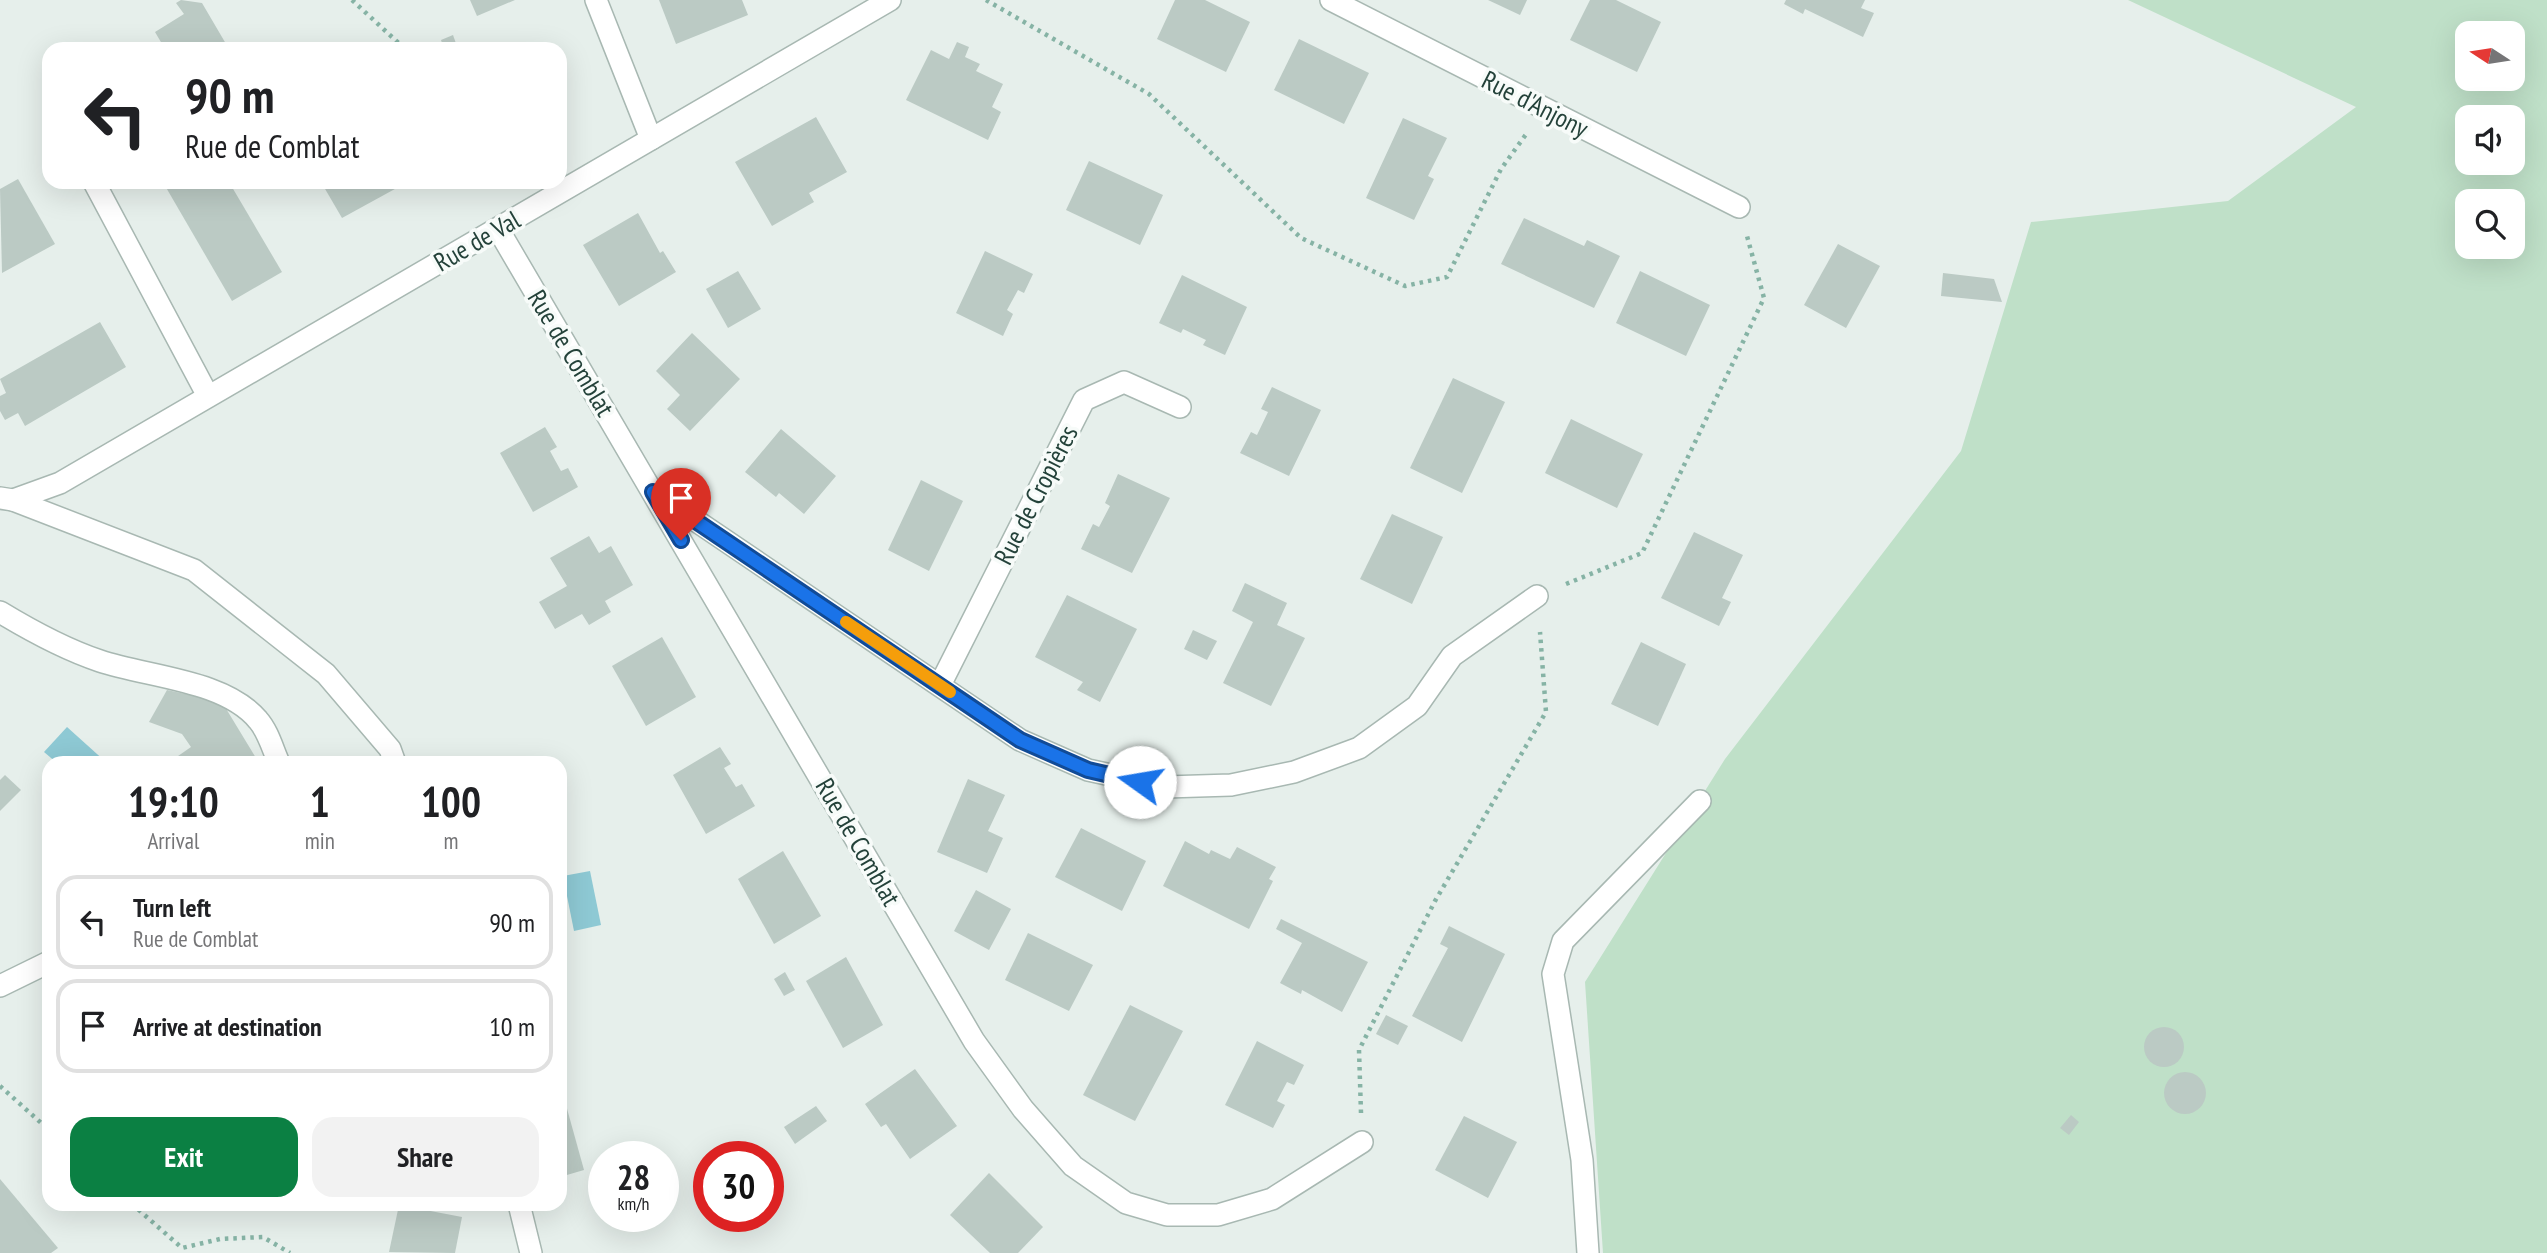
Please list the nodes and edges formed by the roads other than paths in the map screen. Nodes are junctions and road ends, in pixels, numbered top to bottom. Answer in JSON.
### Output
{"nodes":[{"id":1,"x":596,"y":0,"type":"edge"},
{"id":2,"x":890,"y":0,"type":"edge"},
{"id":3,"x":1331,"y":0,"type":"edge"},
{"id":4,"x":650,"y":139,"type":"junction"},
{"id":5,"x":567,"y":188,"type":"edge"},
{"id":6,"x":98,"y":189,"type":"edge"},
{"id":7,"x":566,"y":189,"type":"edge"},
{"id":8,"x":1740,"y":207,"type":"road end"},
{"id":9,"x":498,"y":229,"type":"junction"},
{"id":10,"x":208,"y":397,"type":"junction"},
{"id":11,"x":1181,"y":407,"type":"dead end"},
{"id":12,"x":653,"y":492,"type":"junction"},
{"id":13,"x":7,"y":499,"type":"edge"},
{"id":14,"x":1537,"y":596,"type":"road end"},
{"id":15,"x":0,"y":612,"type":"edge"},
{"id":16,"x":940,"y":685,"type":"junction"},
{"id":17,"x":276,"y":756,"type":"edge"},
{"id":18,"x":392,"y":756,"type":"edge"},
{"id":19,"x":1700,"y":801,"type":"dead end"},
{"id":20,"x":42,"y":965,"type":"edge"},
{"id":21,"x":0,"y":986,"type":"edge"},
{"id":22,"x":1363,"y":1142,"type":"road end"},
{"id":23,"x":521,"y":1211,"type":"edge"},
{"id":24,"x":531,"y":1253,"type":"edge"},
{"id":25,"x":1588,"y":1253,"type":"edge"}],
"edges":[{"from":1,"to":4,"type":"street"},
{"from":2,"to":4,"type":"street","name":"Rue de Val"},
{"from":3,"to":8,"type":"street","name":"Rue d'Anjony"},
{"from":4,"to":5,"type":"street","name":"Rue de Val"},
{"from":6,"to":10,"type":"street"},
{"from":7,"to":9,"type":"street","name":"Rue de Val"},
{"from":9,"to":10,"type":"street","name":"Rue de Val"},
{"from":9,"to":12,"type":"street","name":"Rue de Comblat"},
{"from":10,"to":13,"type":"street","name":"Rue de Val"},
{"from":11,"to":16,"type":"street","name":"Rue de Cropières"},
{"from":12,"to":16,"type":"street"},
{"from":12,"to":22,"type":"street","name":"Rue de Comblat"},
{"from":13,"to":18,"type":"street","name":"Rue de Val"},
{"from":14,"to":16,"type":"street"},
{"from":15,"to":17,"type":"street"},
{"from":19,"to":25,"type":"street"},
{"from":20,"to":21,"type":"street"},
{"from":23,"to":24,"type":"street"}]}
